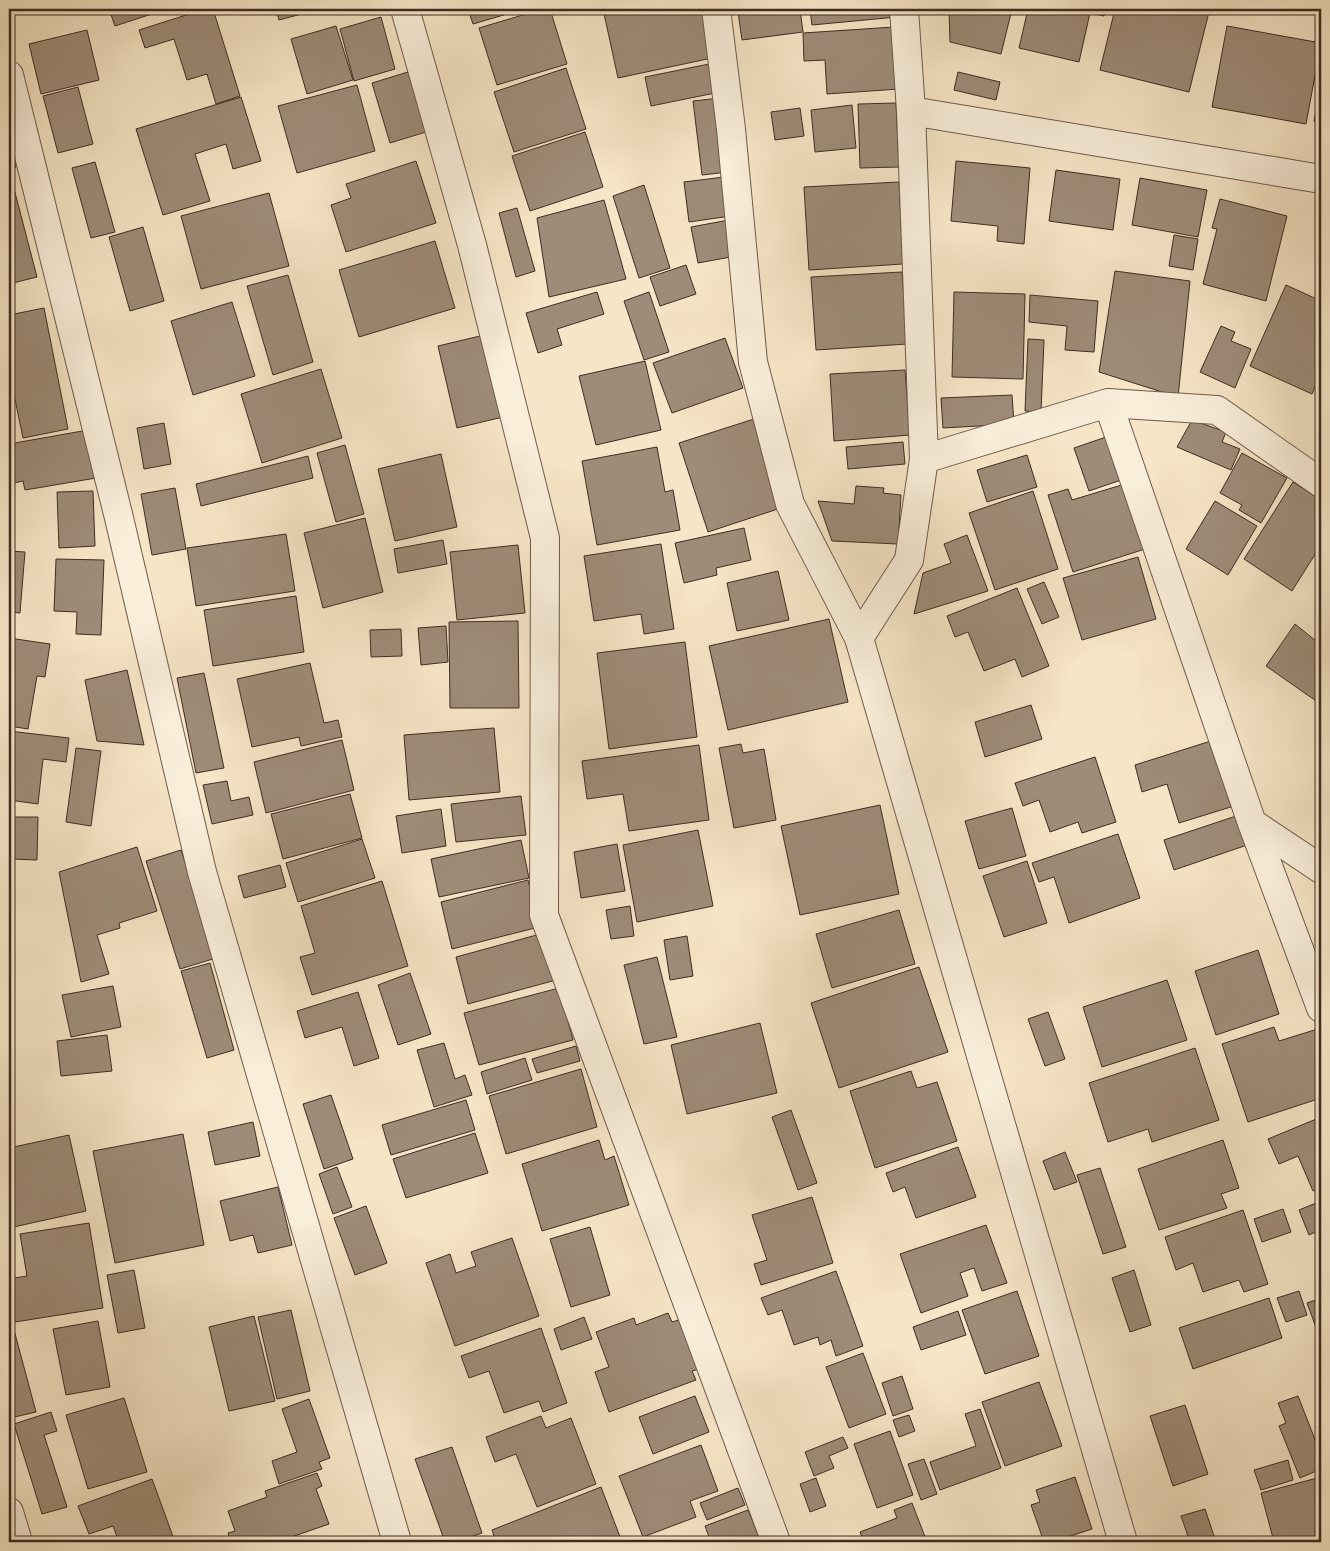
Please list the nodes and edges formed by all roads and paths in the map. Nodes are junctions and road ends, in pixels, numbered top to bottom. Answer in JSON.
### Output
{"nodes":[{"id":1,"x":405,"y":9,"type":"edge"},
{"id":2,"x":716,"y":9,"type":"edge"},
{"id":3,"x":904,"y":9,"type":"edge"},
{"id":4,"x":9,"y":75,"type":"edge"},
{"id":5,"x":911,"y":111,"type":"junction"},
{"id":6,"x":1321,"y":180,"type":"edge"},
{"id":7,"x":1108,"y":403,"type":"junction"},
{"id":8,"x":924,"y":459,"type":"junction"},
{"id":9,"x":1321,"y":484,"type":"edge"},
{"id":10,"x":859,"y":638,"type":"junction"},
{"id":11,"x":1252,"y":823,"type":"junction"},
{"id":12,"x":1321,"y":869,"type":"edge"},
{"id":13,"x":1321,"y":1008,"type":"edge"},
{"id":14,"x":9,"y":1512,"type":"edge"},
{"id":15,"x":18,"y":1542,"type":"edge"},
{"id":16,"x":397,"y":1542,"type":"edge"},
{"id":17,"x":776,"y":1542,"type":"edge"},
{"id":18,"x":1123,"y":1542,"type":"edge"}],
"edges":[{"from":1,"to":17,"type":"street"},
{"from":2,"to":10,"type":"street"},
{"from":3,"to":5,"type":"street"},
{"from":4,"to":16,"type":"street"},
{"from":5,"to":6,"type":"street"},
{"from":5,"to":8,"type":"street"},
{"from":7,"to":8,"type":"street"},
{"from":7,"to":9,"type":"street"},
{"from":7,"to":11,"type":"street"},
{"from":8,"to":10,"type":"street"},
{"from":10,"to":18,"type":"street"},
{"from":11,"to":12,"type":"street"},
{"from":11,"to":13,"type":"street"},
{"from":14,"to":15,"type":"street"}]}
